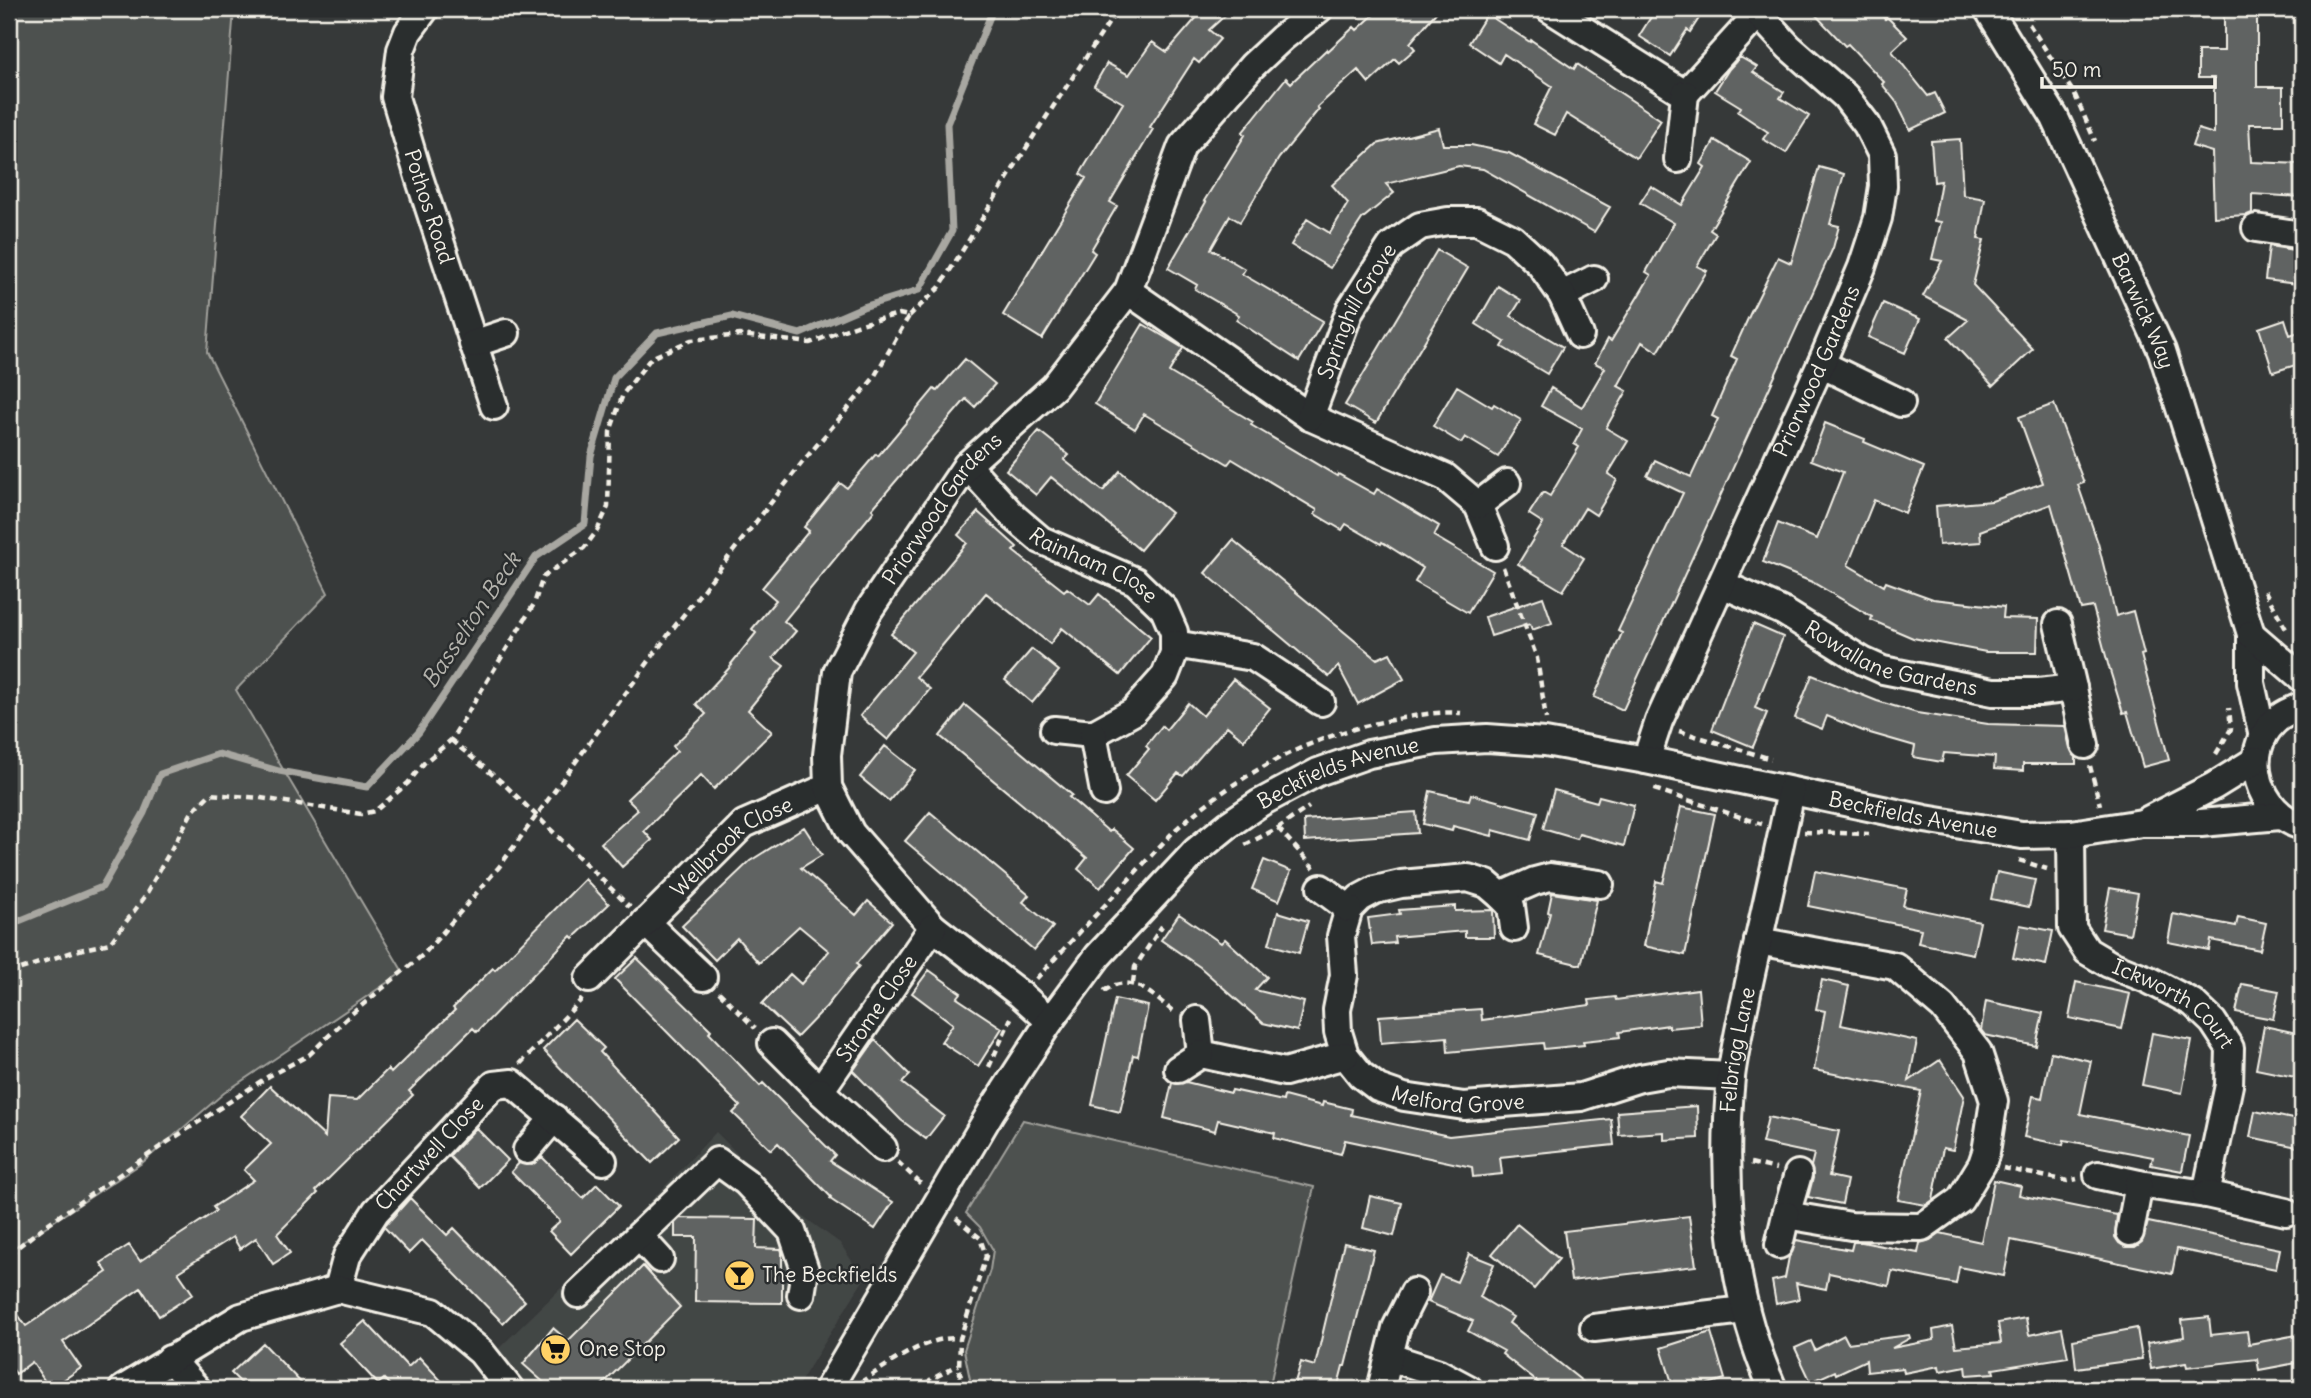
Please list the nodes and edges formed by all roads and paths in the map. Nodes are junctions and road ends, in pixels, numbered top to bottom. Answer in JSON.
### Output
{"nodes":[{"id":1,"x":425,"y":9,"type":"edge"},
{"id":2,"x":1118,"y":9,"type":"edge"},
{"id":3,"x":1319,"y":9,"type":"edge"},
{"id":4,"x":1550,"y":9,"type":"edge"},
{"id":5,"x":1988,"y":9,"type":"edge"},
{"id":6,"x":1756,"y":12,"type":"edge"},
{"id":7,"x":1685,"y":94,"type":"junction"},
{"id":8,"x":1678,"y":159,"type":"dead end"},
{"id":9,"x":2256,"y":228,"type":"dead end"},
{"id":10,"x":2302,"y":235,"type":"edge"},
{"id":11,"x":1594,"y":279,"type":"dead end"},
{"id":12,"x":1128,"y":291,"type":"junction"},
{"id":13,"x":1562,"y":295,"type":"junction"},
{"id":14,"x":909,"y":316,"type":"junction"},
{"id":15,"x":506,"y":333,"type":"dead end"},
{"id":16,"x":1580,"y":335,"type":"dead end"},
{"id":17,"x":473,"y":344,"type":"junction"},
{"id":18,"x":1821,"y":364,"type":"junction"},
{"id":19,"x":1901,"y":403,"type":"dead end"},
{"id":20,"x":494,"y":406,"type":"dead end"},
{"id":21,"x":1310,"y":417,"type":"junction"},
{"id":22,"x":967,"y":465,"type":"junction"},
{"id":23,"x":1507,"y":483,"type":"dead end"},
{"id":24,"x":1478,"y":505,"type":"junction"},
{"id":25,"x":1495,"y":546,"type":"joint"},
{"id":26,"x":1722,"y":584,"type":"junction"},
{"id":27,"x":2058,"y":624,"type":"dead end"},
{"id":28,"x":2251,"y":634,"type":"junction"},
{"id":29,"x":1174,"y":644,"type":"junction"},
{"id":30,"x":2302,"y":678,"type":"edge"},
{"id":31,"x":2073,"y":688,"type":"junction"},
{"id":32,"x":1321,"y":702,"type":"dead end"},
{"id":33,"x":2302,"y":706,"type":"edge"},
{"id":34,"x":1054,"y":730,"type":"dead end"},
{"id":35,"x":1093,"y":733,"type":"junction"},
{"id":36,"x":452,"y":740,"type":"junction"},
{"id":37,"x":1545,"y":742,"type":"junction"},
{"id":38,"x":2085,"y":745,"type":"joint"},
{"id":39,"x":2259,"y":748,"type":"junction"},
{"id":40,"x":1645,"y":773,"type":"junction"},
{"id":41,"x":828,"y":787,"type":"junction"},
{"id":42,"x":1791,"y":791,"type":"junction"},
{"id":43,"x":1104,"y":792,"type":"dead end"},
{"id":44,"x":1260,"y":803,"type":"junction"},
{"id":45,"x":1313,"y":804,"type":"dead end"},
{"id":46,"x":537,"y":815,"type":"junction"},
{"id":47,"x":2141,"y":823,"type":"junction"},
{"id":48,"x":2296,"y":824,"type":"edge"},
{"id":49,"x":1278,"y":828,"type":"junction"},
{"id":50,"x":2103,"y":829,"type":"junction"},
{"id":51,"x":1783,"y":831,"type":"junction"},
{"id":52,"x":2071,"y":834,"type":"junction"},
{"id":53,"x":1880,"y":835,"type":"dead end"},
{"id":54,"x":1237,"y":850,"type":"dead end"},
{"id":55,"x":2008,"y":858,"type":"dead end"},
{"id":56,"x":2070,"y":876,"type":"junction"},
{"id":57,"x":1600,"y":884,"type":"dead end"},
{"id":58,"x":1321,"y":888,"type":"joint"},
{"id":59,"x":1501,"y":896,"type":"junction"},
{"id":60,"x":1349,"y":909,"type":"junction"},
{"id":61,"x":1165,"y":920,"type":"dead end"},
{"id":62,"x":645,"y":922,"type":"junction"},
{"id":63,"x":933,"y":927,"type":"junction"},
{"id":64,"x":1514,"y":928,"type":"dead end"},
{"id":65,"x":1758,"y":941,"type":"junction"},
{"id":66,"x":9,"y":973,"type":"edge"},
{"id":67,"x":703,"y":977,"type":"joint"},
{"id":68,"x":589,"y":979,"type":"joint"},
{"id":69,"x":1133,"y":983,"type":"junction"},
{"id":70,"x":1100,"y":995,"type":"dead end"},
{"id":71,"x":1197,"y":1020,"type":"joint"},
{"id":72,"x":1050,"y":1021,"type":"junction"},
{"id":73,"x":772,"y":1044,"type":"joint"},
{"id":74,"x":1201,"y":1054,"type":"junction"},
{"id":75,"x":1345,"y":1055,"type":"junction"},
{"id":76,"x":1178,"y":1069,"type":"dead end"},
{"id":77,"x":1731,"y":1076,"type":"junction"},
{"id":78,"x":512,"y":1083,"type":"junction"},
{"id":79,"x":820,"y":1091,"type":"junction"},
{"id":80,"x":554,"y":1118,"type":"junction"},
{"id":81,"x":883,"y":1148,"type":"joint"},
{"id":82,"x":527,"y":1150,"type":"dead end"},
{"id":83,"x":1728,"y":1158,"type":"junction"},
{"id":84,"x":603,"y":1161,"type":"dead end"},
{"id":85,"x":1982,"y":1164,"type":"junction"},
{"id":86,"x":1798,"y":1174,"type":"joint"},
{"id":87,"x":2098,"y":1175,"type":"joint"},
{"id":88,"x":2139,"y":1184,"type":"junction"},
{"id":89,"x":2206,"y":1194,"type":"junction"},
{"id":90,"x":953,"y":1209,"type":"junction"},
{"id":91,"x":2286,"y":1212,"type":"dead end"},
{"id":92,"x":1786,"y":1215,"type":"junction"},
{"id":93,"x":950,"y":1229,"type":"dead end"},
{"id":94,"x":2130,"y":1232,"type":"dead end"},
{"id":95,"x":639,"y":1236,"type":"junction"},
{"id":96,"x":1779,"y":1245,"type":"dead end"},
{"id":97,"x":9,"y":1254,"type":"edge"},
{"id":98,"x":660,"y":1259,"type":"dead end"},
{"id":99,"x":338,"y":1289,"type":"junction"},
{"id":100,"x":1414,"y":1292,"type":"dead end"},
{"id":101,"x":578,"y":1294,"type":"dead end"},
{"id":102,"x":801,"y":1295,"type":"dead end"},
{"id":103,"x":1744,"y":1310,"type":"junction"},
{"id":104,"x":1594,"y":1328,"type":"dead end"},
{"id":105,"x":960,"y":1339,"type":"junction"},
{"id":106,"x":1389,"y":1357,"type":"junction"},
{"id":107,"x":170,"y":1359,"type":"junction"},
{"id":108,"x":959,"y":1365,"type":"junction"},
{"id":109,"x":866,"y":1371,"type":"dead end"},
{"id":110,"x":861,"y":1382,"type":"junction"},
{"id":111,"x":932,"y":1385,"type":"dead end"},
{"id":112,"x":123,"y":1389,"type":"edge"},
{"id":113,"x":197,"y":1389,"type":"edge"},
{"id":114,"x":510,"y":1389,"type":"edge"},
{"id":115,"x":828,"y":1389,"type":"edge"},
{"id":116,"x":857,"y":1389,"type":"edge"},
{"id":117,"x":964,"y":1389,"type":"edge"},
{"id":118,"x":1381,"y":1389,"type":"edge"},
{"id":119,"x":1469,"y":1389,"type":"edge"},
{"id":120,"x":1773,"y":1389,"type":"edge"}],
"edges":[{"from":1,"to":17,"type":"street","name":"Pothos Road"},
{"from":2,"to":14,"type":"path"},
{"from":3,"to":12,"type":"street","name":"Priorwood Gardens"},
{"from":4,"to":7,"type":"street"},
{"from":5,"to":28,"type":"street","name":"Barwick Way"},
{"from":6,"to":7,"type":"street"},
{"from":6,"to":18,"type":"street","name":"Priorwood Gardens"},
{"from":7,"to":8,"type":"street"},
{"from":9,"to":10,"type":"street"},
{"from":11,"to":13,"type":"street"},
{"from":12,"to":21,"type":"street"},
{"from":12,"to":22,"type":"street","name":"Priorwood Gardens"},
{"from":13,"to":16,"type":"street","name":"Springhill Grove"},
{"from":13,"to":21,"type":"street","name":"Springhill Grove"},
{"from":14,"to":36,"type":"path"},
{"from":14,"to":46,"type":"path"},
{"from":15,"to":17,"type":"street"},
{"from":17,"to":20,"type":"street","name":"Pothos Road"},
{"from":18,"to":19,"type":"street"},
{"from":18,"to":26,"type":"street","name":"Priorwood Gardens"},
{"from":21,"to":24,"type":"street"},
{"from":22,"to":29,"type":"street","name":"Rainham Close"},
{"from":22,"to":41,"type":"street","name":"Priorwood Gardens"},
{"from":23,"to":24,"type":"street"},
{"from":24,"to":25,"type":"street"},
{"from":25,"to":37,"type":"path"},
{"from":26,"to":31,"type":"street","name":"Rowallane Gardens"},
{"from":26,"to":40,"type":"street","name":"Priorwood Gardens"},
{"from":27,"to":31,"type":"street"},
{"from":28,"to":30,"type":"street"},
{"from":28,"to":39,"type":"street","name":"Barwick Way"},
{"from":29,"to":32,"type":"street"},
{"from":29,"to":35,"type":"street"},
{"from":31,"to":38,"type":"street"},
{"from":33,"to":39,"type":"street","name":"Beckfields Avenue"},
{"from":34,"to":35,"type":"street"},
{"from":35,"to":43,"type":"street"},
{"from":36,"to":46,"type":"path"},
{"from":36,"to":66,"type":"path"},
{"from":37,"to":40,"type":"street","name":"Beckfields Avenue"},
{"from":37,"to":44,"type":"street","name":"Beckfields Avenue"},
{"from":38,"to":50,"type":"path"},
{"from":39,"to":47,"type":"street","name":"Beckfields Avenue"},
{"from":39,"to":48,"type":"street","name":"Barwick Way"},
{"from":40,"to":42,"type":"street","name":"Beckfields Avenue"},
{"from":40,"to":51,"type":"path"},
{"from":41,"to":62,"type":"street","name":"Wellbrook Close"},
{"from":41,"to":63,"type":"street","name":"Priorwood Gardens"},
{"from":42,"to":51,"type":"street","name":"Felbrigg Lane"},
{"from":42,"to":52,"type":"street","name":"Beckfields Avenue"},
{"from":44,"to":49,"type":"path"},
{"from":44,"to":72,"type":"street","name":"Beckfields Avenue"},
{"from":45,"to":49,"type":"path"},
{"from":46,"to":62,"type":"path"},
{"from":46,"to":97,"type":"path"},
{"from":47,"to":48,"type":"street","name":"Beckfields Avenue"},
{"from":47,"to":50,"type":"street","name":"Beckfields Avenue"},
{"from":49,"to":54,"type":"path"},
{"from":49,"to":58,"type":"path"},
{"from":50,"to":52,"type":"street","name":"Beckfields Avenue"},
{"from":51,"to":53,"type":"path"},
{"from":51,"to":65,"type":"street","name":"Felbrigg Lane"},
{"from":52,"to":56,"type":"street","name":"Ickworth Court"},
{"from":55,"to":56,"type":"path"},
{"from":56,"to":89,"type":"street","name":"Ickworth Court"},
{"from":57,"to":59,"type":"street"},
{"from":58,"to":60,"type":"street"},
{"from":59,"to":60,"type":"street"},
{"from":59,"to":64,"type":"street"},
{"from":60,"to":75,"type":"street","name":"Melford Grove"},
{"from":61,"to":69,"type":"path"},
{"from":62,"to":67,"type":"street"},
{"from":62,"to":68,"type":"street","name":"Wellbrook Close"},
{"from":63,"to":72,"type":"street","name":"Priorwood Gardens"},
{"from":63,"to":79,"type":"street","name":"Strome Close"},
{"from":65,"to":77,"type":"street","name":"Felbrigg Lane"},
{"from":65,"to":85,"type":"street"},
{"from":67,"to":73,"type":"path"},
{"from":68,"to":78,"type":"path"},
{"from":69,"to":70,"type":"path"},
{"from":69,"to":71,"type":"path"},
{"from":71,"to":74,"type":"street"},
{"from":72,"to":90,"type":"street","name":"Beckfields Avenue"},
{"from":73,"to":79,"type":"street"},
{"from":74,"to":75,"type":"street"},
{"from":74,"to":76,"type":"street"},
{"from":75,"to":77,"type":"street","name":"Melford Grove"},
{"from":77,"to":83,"type":"street","name":"Felbrigg Lane"},
{"from":78,"to":80,"type":"street"},
{"from":78,"to":99,"type":"street","name":"Chartwell Close"},
{"from":79,"to":81,"type":"street"},
{"from":80,"to":82,"type":"street"},
{"from":80,"to":84,"type":"street"},
{"from":81,"to":90,"type":"path"},
{"from":83,"to":86,"type":"path"},
{"from":83,"to":103,"type":"street","name":"Felbrigg Lane"},
{"from":85,"to":87,"type":"path"},
{"from":85,"to":92,"type":"street"},
{"from":86,"to":92,"type":"street"},
{"from":87,"to":88,"type":"street"},
{"from":88,"to":89,"type":"street"},
{"from":88,"to":94,"type":"street"},
{"from":89,"to":91,"type":"street"},
{"from":90,"to":93,"type":"path"},
{"from":90,"to":105,"type":"path"},
{"from":90,"to":115,"type":"street","name":"Beckfields Avenue"},
{"from":92,"to":96,"type":"street"},
{"from":95,"to":98,"type":"street"},
{"from":95,"to":101,"type":"street"},
{"from":95,"to":102,"type":"street"},
{"from":99,"to":107,"type":"street"},
{"from":99,"to":114,"type":"street"},
{"from":100,"to":106,"type":"street"},
{"from":103,"to":104,"type":"street"},
{"from":103,"to":120,"type":"street","name":"Felbrigg Lane"},
{"from":105,"to":108,"type":"path"},
{"from":105,"to":110,"type":"path"},
{"from":106,"to":118,"type":"street"},
{"from":106,"to":119,"type":"street"},
{"from":107,"to":112,"type":"street"},
{"from":107,"to":113,"type":"street"},
{"from":108,"to":111,"type":"path"},
{"from":108,"to":117,"type":"path"},
{"from":109,"to":110,"type":"path"},
{"from":110,"to":116,"type":"path"}]}
